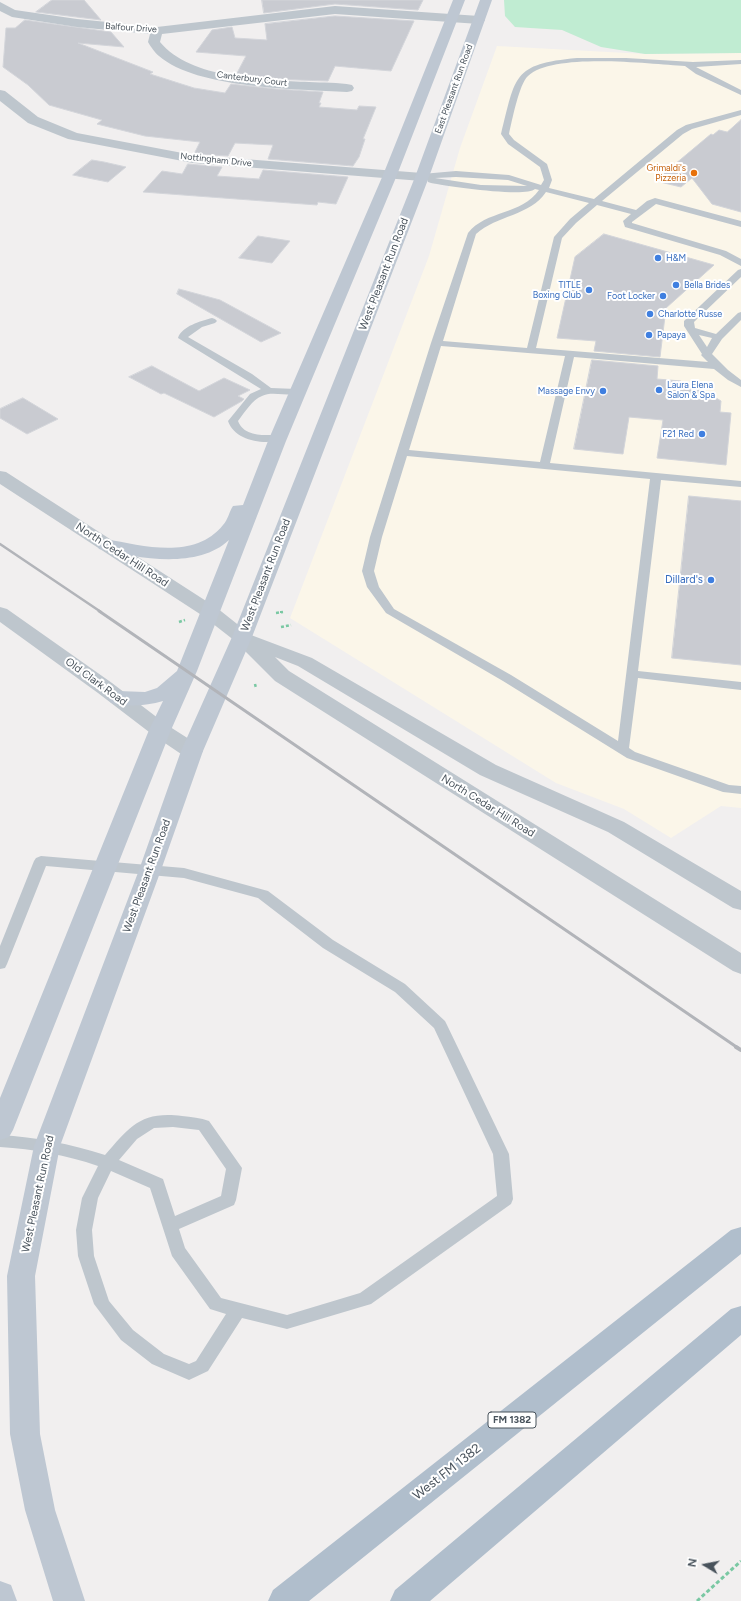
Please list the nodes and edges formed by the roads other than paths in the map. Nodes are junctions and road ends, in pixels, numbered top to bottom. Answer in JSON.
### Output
{"nodes":[{"id":1,"x":459,"y":0,"type":"edge"},
{"id":2,"x":486,"y":0,"type":"edge"},
{"id":3,"x":0,"y":6,"type":"edge"},
{"id":4,"x":6,"y":15,"type":"edge"},
{"id":5,"x":450,"y":21,"type":"junction"},
{"id":6,"x":478,"y":23,"type":"junction"},
{"id":7,"x":157,"y":31,"type":"junction"},
{"id":8,"x":741,"y":62,"type":"edge"},
{"id":9,"x":688,"y":64,"type":"junction"},
{"id":10,"x":347,"y":88,"type":"dead end"},
{"id":11,"x":741,"y":93,"type":"edge"},
{"id":12,"x":0,"y":94,"type":"edge"},
{"id":13,"x":741,"y":112,"type":"edge"},
{"id":14,"x":390,"y":175,"type":"junction"},
{"id":15,"x":422,"y":177,"type":"junction"},
{"id":16,"x":544,"y":189,"type":"junction"},
{"id":17,"x":596,"y":201,"type":"junction"},
{"id":18,"x":638,"y":213,"type":"junction"},
{"id":19,"x":741,"y":224,"type":"edge"},
{"id":20,"x":741,"y":263,"type":"edge"},
{"id":21,"x":741,"y":272,"type":"edge"},
{"id":22,"x":741,"y":315,"type":"edge"},
{"id":23,"x":212,"y":321,"type":"dead end"},
{"id":24,"x":689,"y":326,"type":"junction"},
{"id":25,"x":718,"y":337,"type":"junction"},
{"id":26,"x":436,"y":343,"type":"junction"},
{"id":27,"x":531,"y":351,"type":"junction"},
{"id":28,"x":570,"y":354,"type":"junction"},
{"id":29,"x":706,"y":355,"type":"junction"},
{"id":30,"x":717,"y":366,"type":"junction"},
{"id":31,"x":741,"y":384,"type":"edge"},
{"id":32,"x":268,"y":390,"type":"junction"},
{"id":33,"x":297,"y":392,"type":"junction"},
{"id":34,"x":278,"y":439,"type":"junction"},
{"id":35,"x":402,"y":452,"type":"junction"},
{"id":36,"x":544,"y":466,"type":"junction"},
{"id":37,"x":0,"y":476,"type":"edge"},
{"id":38,"x":656,"y":476,"type":"junction"},
{"id":39,"x":741,"y":484,"type":"edge"},
{"id":40,"x":106,"y":545,"type":"junction"},
{"id":41,"x":210,"y":612,"type":"junction"},
{"id":42,"x":0,"y":613,"type":"edge"},
{"id":43,"x":242,"y":637,"type":"junction"},
{"id":44,"x":187,"y":671,"type":"junction"},
{"id":45,"x":632,"y":674,"type":"junction"},
{"id":46,"x":741,"y":686,"type":"edge"},
{"id":47,"x":118,"y":698,"type":"junction"},
{"id":48,"x":160,"y":730,"type":"junction"},
{"id":49,"x":623,"y":749,"type":"junction"},
{"id":50,"x":192,"y":751,"type":"junction"},
{"id":51,"x":741,"y":790,"type":"edge"},
{"id":52,"x":106,"y":867,"type":"junction"},
{"id":53,"x":150,"y":870,"type":"junction"},
{"id":54,"x":741,"y":902,"type":"edge"},
{"id":55,"x":737,"y":957,"type":"edge"},
{"id":56,"x":0,"y":964,"type":"edge"},
{"id":57,"x":0,"y":1130,"type":"edge"},
{"id":58,"x":0,"y":1141,"type":"edge"},
{"id":59,"x":47,"y":1146,"type":"junction"},
{"id":60,"x":108,"y":1162,"type":"junction"},
{"id":61,"x":170,"y":1226,"type":"junction"},
{"id":62,"x":741,"y":1238,"type":"edge"},
{"id":63,"x":238,"y":1310,"type":"junction"},
{"id":64,"x":741,"y":1318,"type":"edge"},
{"id":65,"x":0,"y":1596,"type":"edge"},
{"id":66,"x":1,"y":1601,"type":"edge"},
{"id":67,"x":69,"y":1601,"type":"edge"},
{"id":68,"x":284,"y":1601,"type":"edge"},
{"id":69,"x":406,"y":1601,"type":"edge"}],
"edges":[{"from":1,"to":5,"type":"main road"},
{"from":2,"to":6,"type":"main road","name":"East Pleasant Run Road"},
{"from":3,"to":4,"type":"street","name":"Balfour Drive"},
{"from":4,"to":7,"type":"street","name":"Balfour Drive"},
{"from":5,"to":6,"type":"street","name":"Balfour Drive"},
{"from":5,"to":7,"type":"street","name":"Balfour Drive"},
{"from":5,"to":14,"type":"main road"},
{"from":6,"to":15,"type":"main road","name":"East Pleasant Run Road"},
{"from":7,"to":10,"type":"street","name":"Canterbury Court"},
{"from":8,"to":9,"type":"lane"},
{"from":9,"to":11,"type":"lane"},
{"from":9,"to":16,"type":"lane"},
{"from":12,"to":14,"type":"street","name":"Nottingham Drive"},
{"from":13,"to":17,"type":"lane"},
{"from":14,"to":15,"type":"street","name":"Nottingham Drive"},
{"from":14,"to":33,"type":"main road"},
{"from":15,"to":16,"type":"lane"},
{"from":15,"to":43,"type":"main road","name":"West Pleasant Run Road"},
{"from":16,"to":17,"type":"lane"},
{"from":16,"to":26,"type":"lane"},
{"from":17,"to":18,"type":"lane"},
{"from":17,"to":27,"type":"lane"},
{"from":18,"to":19,"type":"lane"},
{"from":18,"to":20,"type":"lane"},
{"from":21,"to":24,"type":"lane"},
{"from":22,"to":25,"type":"lane"},
{"from":23,"to":32,"type":"lane"},
{"from":24,"to":25,"type":"lane"},
{"from":24,"to":29,"type":"lane"},
{"from":25,"to":29,"type":"lane"},
{"from":26,"to":27,"type":"lane"},
{"from":26,"to":35,"type":"lane"},
{"from":27,"to":28,"type":"lane"},
{"from":28,"to":30,"type":"lane"},
{"from":28,"to":36,"type":"lane"},
{"from":29,"to":30,"type":"lane"},
{"from":30,"to":31,"type":"lane"},
{"from":32,"to":33,"type":"lane"},
{"from":32,"to":34,"type":"lane"},
{"from":33,"to":34,"type":"main road"},
{"from":34,"to":40,"type":"main road"},
{"from":34,"to":41,"type":"main road"},
{"from":35,"to":36,"type":"lane"},
{"from":35,"to":49,"type":"lane"},
{"from":36,"to":38,"type":"lane"},
{"from":37,"to":40,"type":"street","name":"North Cedar Hill Road"},
{"from":38,"to":39,"type":"lane"},
{"from":38,"to":45,"type":"lane"},
{"from":40,"to":41,"type":"street","name":"North Cedar Hill Road"},
{"from":41,"to":43,"type":"street","name":"North Cedar Hill Road"},
{"from":41,"to":44,"type":"main road"},
{"from":42,"to":47,"type":"street","name":"Old Clark Road"},
{"from":43,"to":50,"type":"main road","name":"West Pleasant Run Road"},
{"from":43,"to":54,"type":"street","name":"North Cedar Hill Road"},
{"from":43,"to":55,"type":"street","name":"North Cedar Hill Road"},
{"from":44,"to":47,"type":"main road"},
{"from":44,"to":48,"type":"main road"},
{"from":45,"to":46,"type":"lane"},
{"from":45,"to":49,"type":"lane"},
{"from":47,"to":48,"type":"street","name":"Old Clark Road"},
{"from":48,"to":50,"type":"street","name":"Old Clark Road"},
{"from":48,"to":52,"type":"main road"},
{"from":49,"to":51,"type":"lane"},
{"from":50,"to":53,"type":"main road","name":"West Pleasant Run Road"},
{"from":52,"to":53,"type":"lane"},
{"from":52,"to":56,"type":"lane"},
{"from":52,"to":57,"type":"main road"},
{"from":53,"to":59,"type":"main road","name":"West Pleasant Run Road"},
{"from":53,"to":63,"type":"lane"},
{"from":58,"to":59,"type":"lane"},
{"from":59,"to":60,"type":"lane"},
{"from":59,"to":67,"type":"main road","name":"West Pleasant Run Road"},
{"from":60,"to":61,"type":"lane"},
{"from":60,"to":61,"type":"lane"},
{"from":60,"to":63,"type":"lane"},
{"from":61,"to":63,"type":"lane"},
{"from":62,"to":68,"type":"main road","name":"West FM 1382","number":"FM 1382"},
{"from":64,"to":69,"type":"main road"},
{"from":65,"to":66,"type":"main road"}]}
